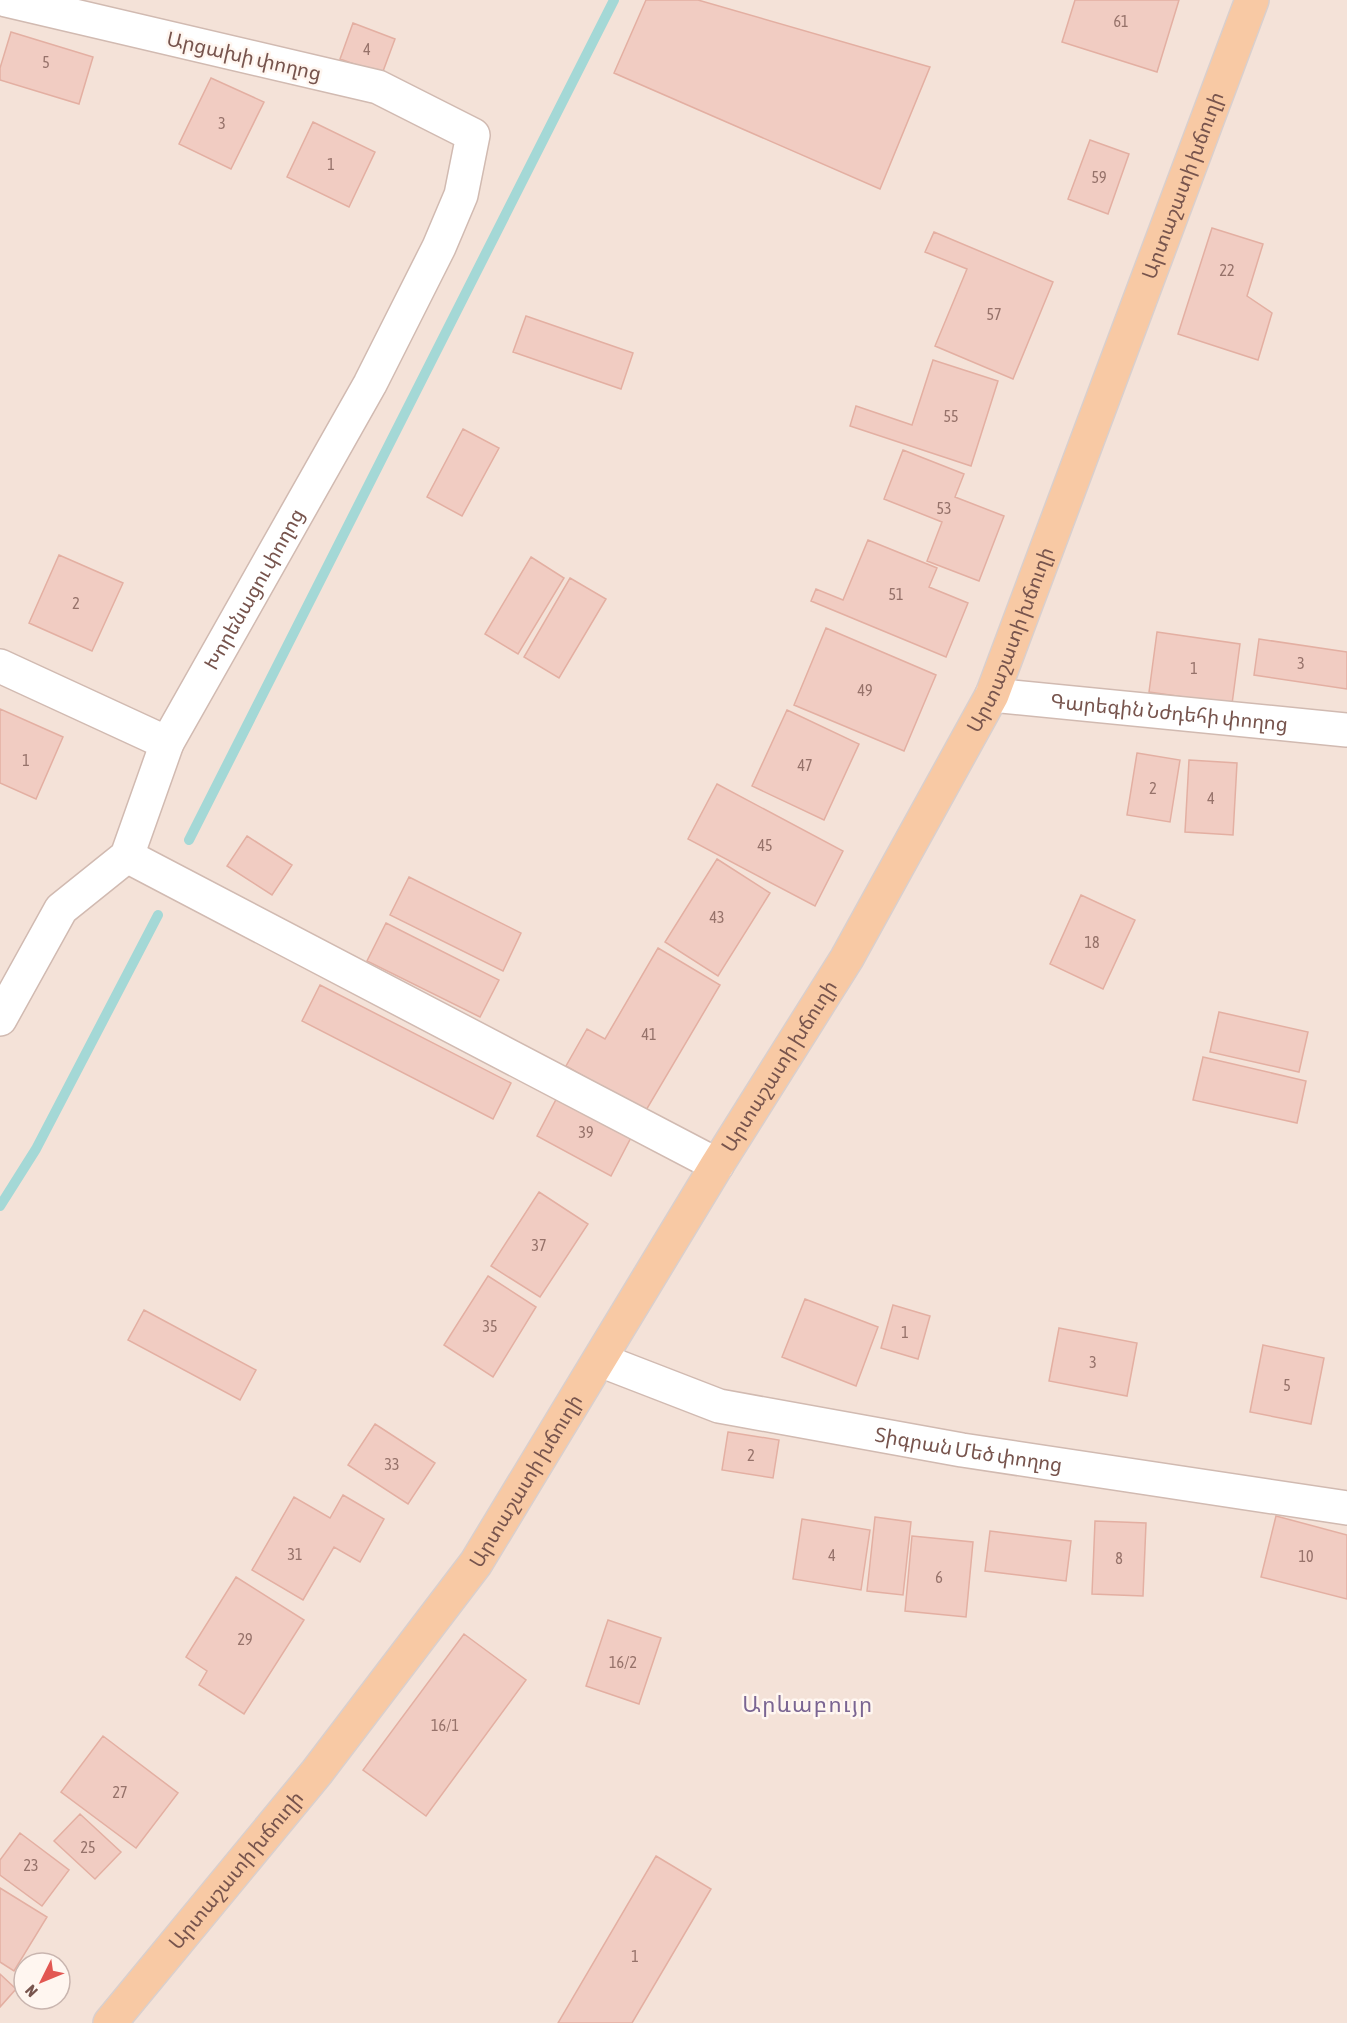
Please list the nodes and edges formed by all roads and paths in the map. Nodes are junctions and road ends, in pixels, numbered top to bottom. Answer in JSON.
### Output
{"nodes":[{"id":1,"x":6,"y":0,"type":"edge"},
{"id":2,"x":1252,"y":0,"type":"edge"},
{"id":3,"x":474,"y":135,"type":"joint"},
{"id":4,"x":0,"y":666,"type":"edge"},
{"id":5,"x":992,"y":695,"type":"junction"},
{"id":6,"x":1347,"y":730,"type":"edge"},
{"id":7,"x":167,"y":743,"type":"junction"},
{"id":8,"x":127,"y":856,"type":"junction"},
{"id":9,"x":0,"y":1018,"type":"edge"},
{"id":10,"x":717,"y":1165,"type":"junction"},
{"id":11,"x":600,"y":1360,"type":"junction"},
{"id":12,"x":1347,"y":1508,"type":"edge"},
{"id":13,"x":110,"y":2023,"type":"edge"}],
"edges":[{"from":1,"to":3,"type":"street","name":"Արցախի փողոց"},
{"from":2,"to":5,"type":"main road","name":"Արտաշատի խճուղի"},
{"from":3,"to":7,"type":"street","name":"Խորենացու փողոց"},
{"from":4,"to":7,"type":"street"},
{"from":5,"to":6,"type":"street","name":"Գարեգին Նժդեհի փողոց"},
{"from":5,"to":10,"type":"main road","name":"Արտաշատի խճուղի"},
{"from":7,"to":8,"type":"street","name":"Խորենացու փողոց"},
{"from":8,"to":9,"type":"street"},
{"from":8,"to":10,"type":"street"},
{"from":10,"to":11,"type":"main road","name":"Արտաշատի խճուղի"},
{"from":11,"to":12,"type":"street","name":"Տիգրան Մեծ փողոց"},
{"from":11,"to":13,"type":"main road","name":"Արտաշատի խճուղի"}]}
